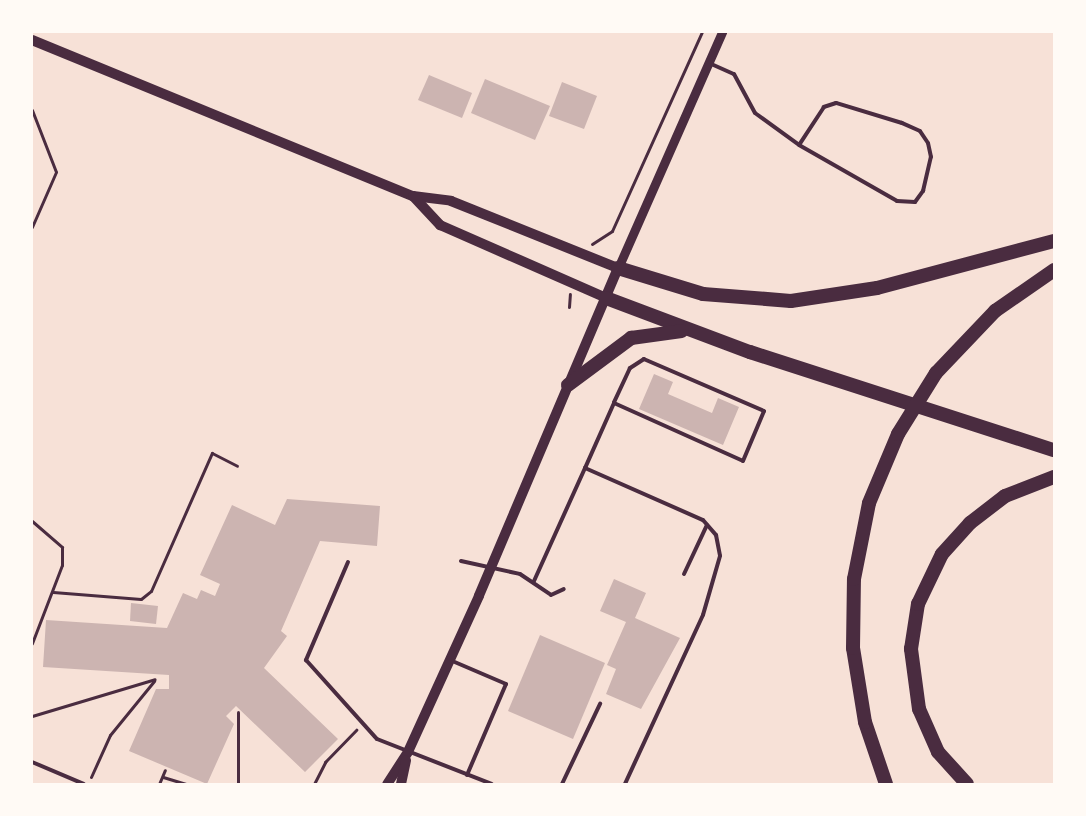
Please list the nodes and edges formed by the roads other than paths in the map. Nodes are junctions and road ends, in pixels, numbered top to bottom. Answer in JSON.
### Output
{"nodes":[{"id":1,"x":722,"y":32,"type":"edge"},
{"id":2,"x":32,"y":40,"type":"edge"},
{"id":3,"x":709,"y":63,"type":"junction"},
{"id":4,"x":799,"y":145,"type":"junction"},
{"id":5,"x":413,"y":196,"type":"junction"},
{"id":6,"x":1054,"y":241,"type":"edge"},
{"id":7,"x":618,"y":268,"type":"junction"},
{"id":8,"x":1054,"y":270,"type":"edge"},
{"id":9,"x":606,"y":298,"type":"junction"},
{"id":10,"x":699,"y":333,"type":"junction"},
{"id":11,"x":568,"y":385,"type":"junction"},
{"id":12,"x":614,"y":403,"type":"junction"},
{"id":13,"x":1054,"y":450,"type":"edge"},
{"id":14,"x":585,"y":468,"type":"junction"},
{"id":15,"x":1054,"y":477,"type":"edge"},
{"id":16,"x":707,"y":525,"type":"junction"},
{"id":17,"x":461,"y":561,"type":"dead end"},
{"id":18,"x":348,"y":562,"type":"dead end"},
{"id":19,"x":491,"y":566,"type":"junction"},
{"id":20,"x":684,"y":574,"type":"dead end"},
{"id":21,"x":534,"y":581,"type":"junction"},
{"id":22,"x":564,"y":589,"type":"dead end"},
{"id":23,"x":449,"y":660,"type":"junction"},
{"id":24,"x":600,"y":704,"type":"dead end"},
{"id":25,"x":408,"y":752,"type":"junction"},
{"id":26,"x":32,"y":762,"type":"edge"},
{"id":27,"x":467,"y":775,"type":"junction"},
{"id":28,"x":86,"y":784,"type":"edge"},
{"id":29,"x":387,"y":784,"type":"edge"},
{"id":30,"x":401,"y":784,"type":"edge"},
{"id":31,"x":492,"y":784,"type":"edge"},
{"id":32,"x":562,"y":784,"type":"edge"},
{"id":33,"x":625,"y":784,"type":"edge"},
{"id":34,"x":886,"y":784,"type":"edge"},
{"id":35,"x":966,"y":784,"type":"edge"}],
"edges":[{"from":1,"to":3,"type":"street"},
{"from":2,"to":5,"type":"main road"},
{"from":3,"to":4,"type":"lane"},
{"from":3,"to":7,"type":"street"},
{"from":4,"to":4,"type":"lane"},
{"from":5,"to":7,"type":"main road"},
{"from":5,"to":9,"type":"main road"},
{"from":6,"to":7,"type":"highway"},
{"from":7,"to":9,"type":"main road"},
{"from":8,"to":34,"type":"highway"},
{"from":9,"to":10,"type":"highway"},
{"from":9,"to":11,"type":"main road"},
{"from":10,"to":11,"type":"highway"},
{"from":10,"to":13,"type":"highway"},
{"from":11,"to":19,"type":"main road"},
{"from":12,"to":12,"type":"lane"},
{"from":12,"to":14,"type":"lane"},
{"from":14,"to":16,"type":"lane"},
{"from":14,"to":21,"type":"lane"},
{"from":15,"to":35,"type":"highway"},
{"from":16,"to":20,"type":"lane"},
{"from":16,"to":33,"type":"lane"},
{"from":17,"to":19,"type":"lane"},
{"from":18,"to":25,"type":"lane"},
{"from":19,"to":21,"type":"lane"},
{"from":19,"to":23,"type":"main road"},
{"from":21,"to":22,"type":"lane"},
{"from":23,"to":25,"type":"main road"},
{"from":23,"to":27,"type":"lane"},
{"from":24,"to":32,"type":"lane"},
{"from":25,"to":27,"type":"lane"},
{"from":25,"to":29,"type":"main road"},
{"from":25,"to":30,"type":"main road"},
{"from":26,"to":28,"type":"lane"},
{"from":27,"to":31,"type":"lane"}]}
